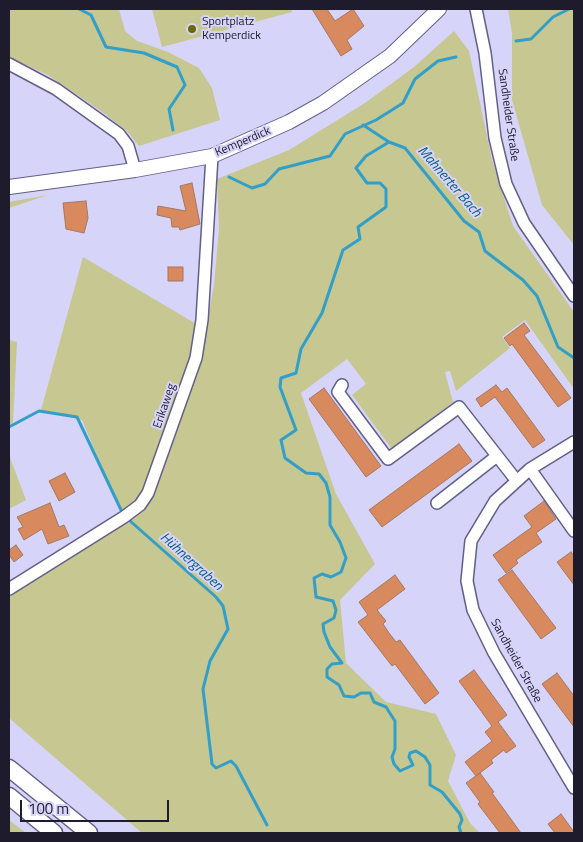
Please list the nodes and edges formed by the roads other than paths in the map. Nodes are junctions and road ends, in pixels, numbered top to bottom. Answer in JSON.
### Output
{"nodes":[{"id":1,"x":439,"y":9,"type":"edge"},
{"id":2,"x":476,"y":9,"type":"edge"},
{"id":3,"x":9,"y":64,"type":"edge"},
{"id":4,"x":212,"y":156,"type":"junction"},
{"id":5,"x":135,"y":170,"type":"junction"},
{"id":6,"x":9,"y":187,"type":"edge"},
{"id":7,"x":574,"y":296,"type":"edge"},
{"id":8,"x":342,"y":386,"type":"dead end"},
{"id":9,"x":574,"y":442,"type":"edge"},
{"id":10,"x":497,"y":456,"type":"junction"},
{"id":11,"x":530,"y":469,"type":"junction"},
{"id":12,"x":516,"y":480,"type":"junction"},
{"id":13,"x":437,"y":503,"type":"dead end"},
{"id":14,"x":574,"y":531,"type":"edge"},
{"id":15,"x":9,"y":589,"type":"edge"},
{"id":16,"x":9,"y":768,"type":"edge"},
{"id":17,"x":574,"y":788,"type":"edge"},
{"id":18,"x":12,"y":799,"type":"edge"},
{"id":19,"x":54,"y":833,"type":"edge"},
{"id":20,"x":90,"y":833,"type":"edge"}],
"edges":[{"from":1,"to":4,"type":"main road","name":"Kemperdick"},
{"from":2,"to":7,"type":"street","name":"Sandheider Straße"},
{"from":3,"to":5,"type":"street"},
{"from":4,"to":5,"type":"main road","name":"Kemperdick"},
{"from":4,"to":15,"type":"street","name":"Erikaweg"},
{"from":5,"to":6,"type":"main road","name":"Kemperdick"},
{"from":8,"to":10,"type":"street"},
{"from":9,"to":11,"type":"street","name":"Sandheider Straße"},
{"from":10,"to":12,"type":"street"},
{"from":10,"to":13,"type":"street"},
{"from":11,"to":12,"type":"street","name":"Sandheider Straße"},
{"from":11,"to":14,"type":"street"},
{"from":12,"to":17,"type":"street","name":"Sandheider Straße"},
{"from":16,"to":20,"type":"highway"},
{"from":18,"to":19,"type":"highway"}]}
